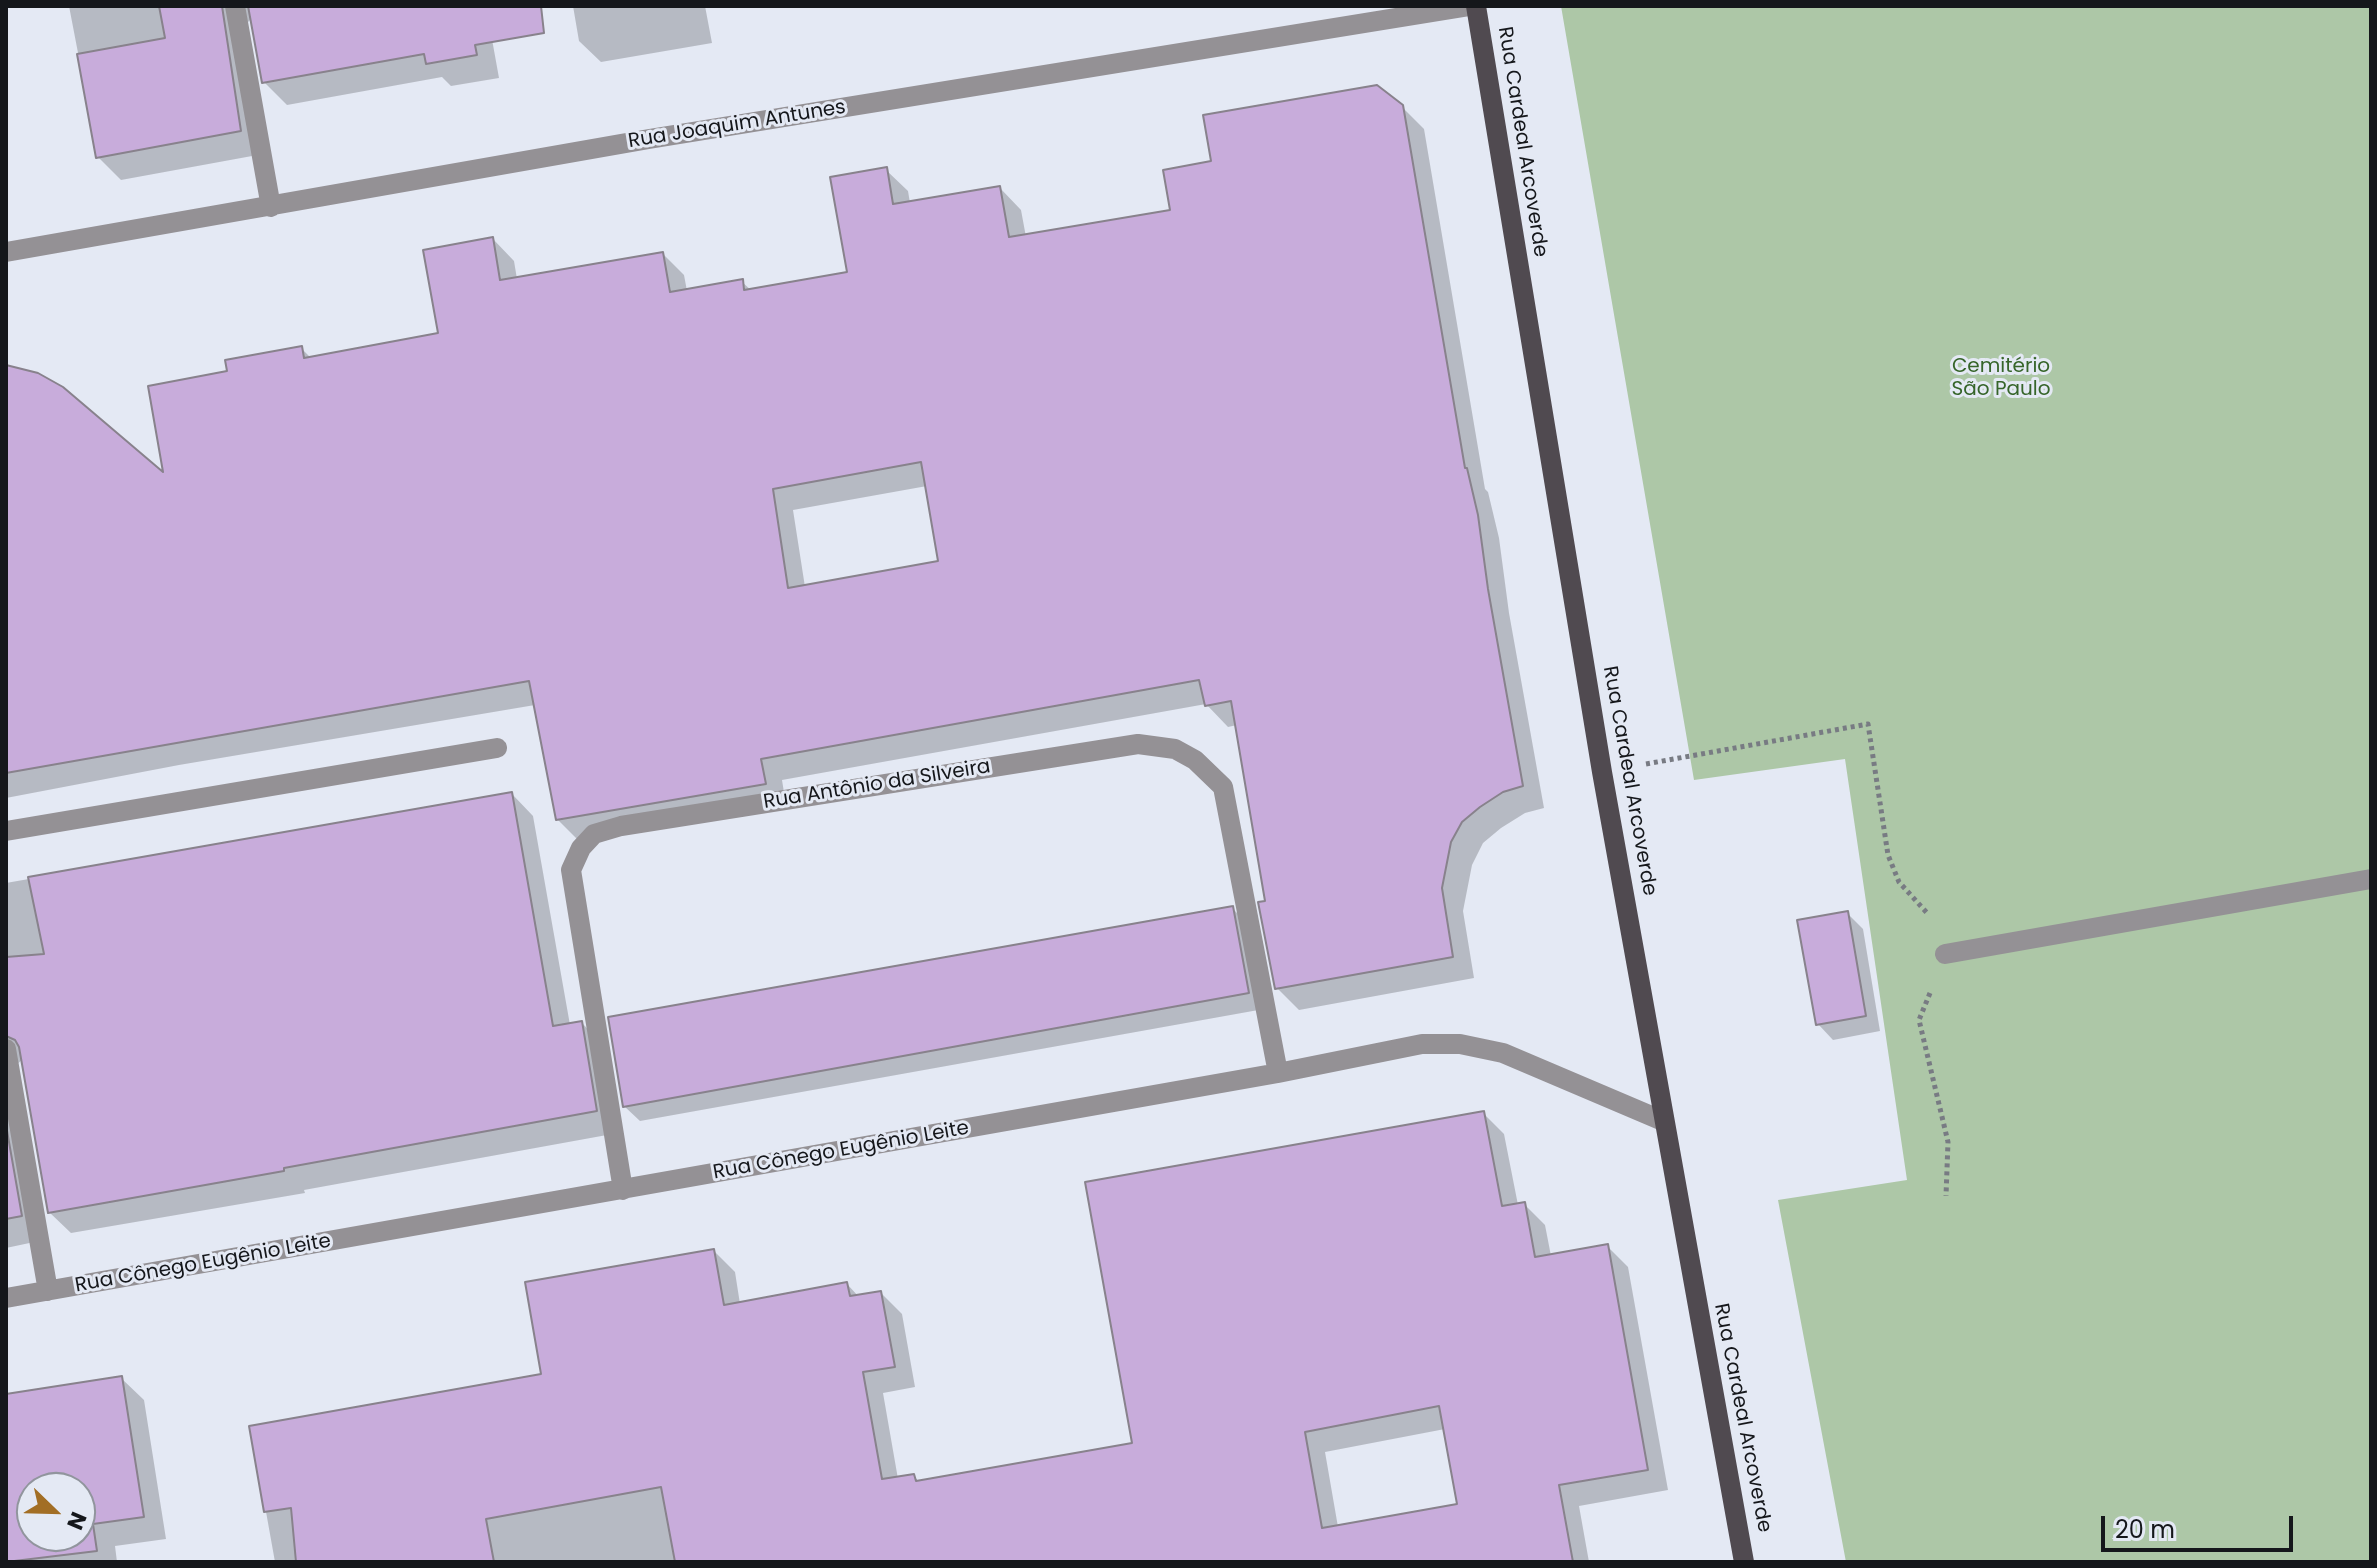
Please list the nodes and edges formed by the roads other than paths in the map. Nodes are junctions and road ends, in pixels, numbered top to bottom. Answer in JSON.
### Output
{"nodes":[{"id":1,"x":235,"y":6,"type":"edge"},
{"id":2,"x":1473,"y":6,"type":"edge"},
{"id":3,"x":271,"y":207,"type":"junction"},
{"id":4,"x":6,"y":252,"type":"edge"},
{"id":5,"x":497,"y":748,"type":"dead end"},
{"id":6,"x":6,"y":831,"type":"edge"},
{"id":7,"x":2371,"y":879,"type":"edge"},
{"id":8,"x":1945,"y":954,"type":"road end"},
{"id":9,"x":6,"y":1049,"type":"edge"},
{"id":10,"x":1278,"y":1073,"type":"junction"},
{"id":11,"x":1663,"y":1121,"type":"junction"},
{"id":12,"x":623,"y":1190,"type":"junction"},
{"id":13,"x":48,"y":1291,"type":"junction"},
{"id":14,"x":6,"y":1298,"type":"edge"},
{"id":15,"x":1744,"y":1562,"type":"edge"}],
"edges":[{"from":1,"to":3,"type":"street"},
{"from":2,"to":3,"type":"street","name":"Rua Joaquim Antunes"},
{"from":2,"to":11,"type":"main road","name":"Rua Cardeal Arcoverde"},
{"from":3,"to":4,"type":"street","name":"Rua Joaquim Antunes"},
{"from":5,"to":6,"type":"street"},
{"from":7,"to":8,"type":"street"},
{"from":9,"to":13,"type":"street"},
{"from":10,"to":11,"type":"street","name":"Rua Cônego Eugênio Leite"},
{"from":10,"to":12,"type":"street","name":"Rua Cônego Eugênio Leite"},
{"from":10,"to":12,"type":"street","name":"Rua Antônio da Silveira"},
{"from":11,"to":15,"type":"main road","name":"Rua Cardeal Arcoverde"},
{"from":12,"to":13,"type":"street","name":"Rua Cônego Eugênio Leite"},
{"from":13,"to":14,"type":"street","name":"Rua Cônego Eugênio Leite"}]}
